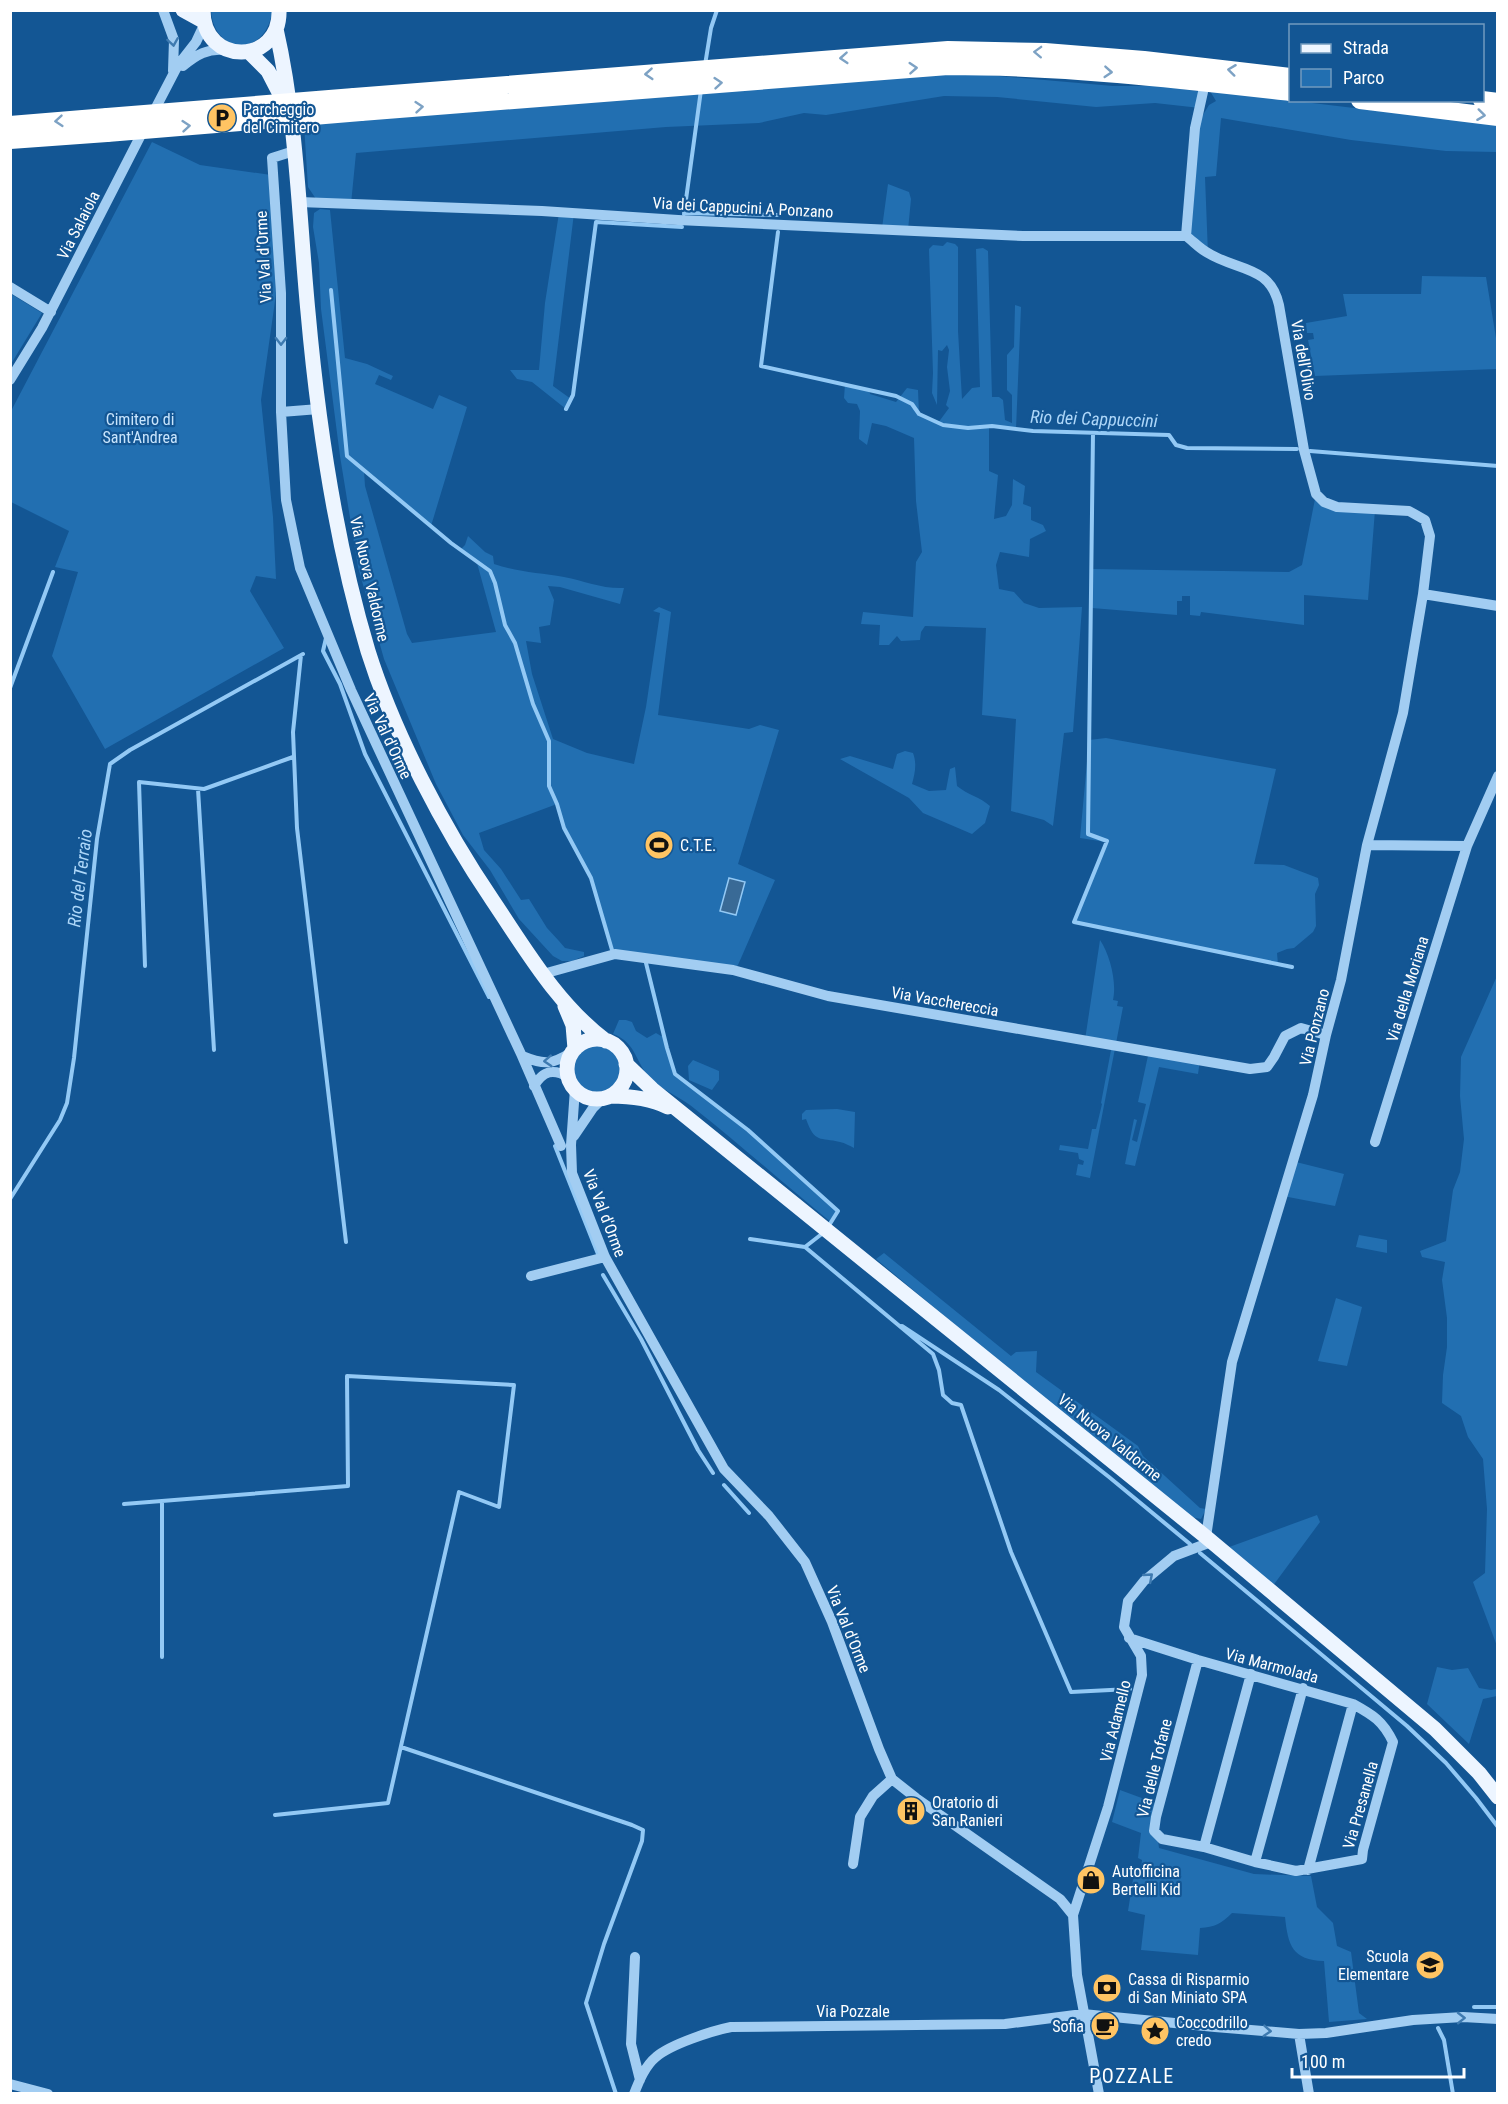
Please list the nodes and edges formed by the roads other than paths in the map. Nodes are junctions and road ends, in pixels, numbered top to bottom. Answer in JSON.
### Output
{"nodes":[{"id":1,"x":163,"y":10,"type":"edge"},
{"id":2,"x":183,"y":10,"type":"edge"},
{"id":3,"x":279,"y":10,"type":"edge"},
{"id":4,"x":204,"y":19,"type":"edge"},
{"id":5,"x":276,"y":29,"type":"junction"},
{"id":6,"x":226,"y":50,"type":"junction"},
{"id":7,"x":249,"y":52,"type":"junction"},
{"id":8,"x":1289,"y":77,"type":"edge"},
{"id":9,"x":171,"y":78,"type":"junction"},
{"id":10,"x":1203,"y":92,"type":"dead end"},
{"id":11,"x":1289,"y":92,"type":"edge"},
{"id":12,"x":1376,"y":102,"type":"edge"},
{"id":13,"x":357,"y":104,"type":"junction"},
{"id":14,"x":1497,"y":117,"type":"edge"},
{"id":15,"x":290,"y":119,"type":"junction"},
{"id":16,"x":10,"y":125,"type":"edge"},
{"id":17,"x":107,"y":125,"type":"junction"},
{"id":18,"x":10,"y":140,"type":"edge"},
{"id":19,"x":294,"y":151,"type":"junction"},
{"id":20,"x":299,"y":202,"type":"junction"},
{"id":21,"x":1186,"y":236,"type":"junction"},
{"id":22,"x":10,"y":287,"type":"edge"},
{"id":23,"x":51,"y":312,"type":"junction"},
{"id":24,"x":10,"y":380,"type":"edge"},
{"id":25,"x":319,"y":409,"type":"junction"},
{"id":26,"x":281,"y":412,"type":"junction"},
{"id":27,"x":1423,"y":594,"type":"junction"},
{"id":28,"x":1497,"y":606,"type":"edge"},
{"id":29,"x":1497,"y":776,"type":"edge"},
{"id":30,"x":1367,"y":845,"type":"junction"},
{"id":31,"x":1467,"y":846,"type":"junction"},
{"id":32,"x":543,"y":974,"type":"junction"},
{"id":33,"x":561,"y":998,"type":"junction"},
{"id":34,"x":1326,"y":1035,"type":"junction"},
{"id":35,"x":606,"y":1041,"type":"junction"},
{"id":36,"x":574,"y":1050,"type":"junction"},
{"id":37,"x":522,"y":1056,"type":"junction"},
{"id":38,"x":626,"y":1064,"type":"junction"},
{"id":39,"x":572,"y":1083,"type":"junction"},
{"id":40,"x":534,"y":1086,"type":"junction"},
{"id":41,"x":607,"y":1097,"type":"junction"},
{"id":42,"x":688,"y":1118,"type":"junction"},
{"id":43,"x":1375,"y":1142,"type":"dead end"},
{"id":44,"x":566,"y":1145,"type":"junction"},
{"id":45,"x":604,"y":1257,"type":"junction"},
{"id":46,"x":531,"y":1276,"type":"dead end"},
{"id":47,"x":1208,"y":1540,"type":"junction"},
{"id":48,"x":1130,"y":1638,"type":"junction"},
{"id":49,"x":1198,"y":1660,"type":"junction"},
{"id":50,"x":1251,"y":1674,"type":"junction"},
{"id":51,"x":1303,"y":1688,"type":"junction"},
{"id":52,"x":1353,"y":1704,"type":"junction"},
{"id":53,"x":1393,"y":1742,"type":"joint"},
{"id":54,"x":892,"y":1779,"type":"junction"},
{"id":55,"x":1497,"y":1797,"type":"edge"},
{"id":56,"x":1204,"y":1847,"type":"junction"},
{"id":57,"x":1255,"y":1863,"type":"junction"},
{"id":58,"x":853,"y":1864,"type":"dead end"},
{"id":59,"x":1308,"y":1870,"type":"junction"},
{"id":60,"x":1073,"y":1915,"type":"junction"},
{"id":61,"x":635,"y":1957,"type":"dead end"},
{"id":62,"x":1083,"y":2014,"type":"junction"},
{"id":63,"x":1497,"y":2019,"type":"edge"},
{"id":64,"x":1299,"y":2034,"type":"junction"},
{"id":65,"x":640,"y":2080,"type":"junction"},
{"id":66,"x":10,"y":2084,"type":"edge"},
{"id":67,"x":48,"y":2094,"type":"edge"},
{"id":68,"x":634,"y":2094,"type":"edge"},
{"id":69,"x":1099,"y":2094,"type":"edge"},
{"id":70,"x":1309,"y":2094,"type":"edge"}],
"edges":[{"from":1,"to":9,"type":"street","one_way":true},
{"from":2,"to":4,"type":"main road"},
{"from":3,"to":5,"type":"main road","name":"Via Nuova Valdorme"},
{"from":4,"to":6,"type":"main road"},
{"from":4,"to":9,"type":"street","name":"Via Salaiola"},
{"from":5,"to":7,"type":"main road"},
{"from":5,"to":15,"type":"main road","name":"Via Nuova Valdorme"},
{"from":6,"to":7,"type":"main road"},
{"from":6,"to":9,"type":"street","name":"Via Salaiola"},
{"from":7,"to":15,"type":"main road","name":"Via Nuova Valdorme"},
{"from":8,"to":13,"type":"highway","one_way":true},
{"from":9,"to":23,"type":"street","name":"Via Salaiola"},
{"from":10,"to":21,"type":"street"},
{"from":13,"to":11,"type":"highway","one_way":true},
{"from":12,"to":14,"type":"highway","one_way":true},
{"from":13,"to":17,"type":"highway","bridge":true},
{"from":15,"to":19,"type":"main road","name":"Via Nuova Valdorme"},
{"from":17,"to":16,"type":"highway","one_way":true},
{"from":17,"to":18,"type":"highway"},
{"from":19,"to":20,"type":"main road","name":"Via Nuova Valdorme"},
{"from":19,"to":26,"type":"street","name":"Via Val d'Orme","one_way":true},
{"from":20,"to":21,"type":"street","name":"Via dei Cappucini A Ponzano"},
{"from":20,"to":25,"type":"main road","name":"Via Nuova Valdorme"},
{"from":21,"to":27,"type":"street","name":"Via dell'Olivo"},
{"from":22,"to":23,"type":"street"},
{"from":23,"to":24,"type":"street","name":"Via Salaiola"},
{"from":25,"to":26,"type":"street"},
{"from":25,"to":32,"type":"main road","name":"Via Nuova Valdorme"},
{"from":26,"to":37,"type":"street","name":"Via Val d'Orme"},
{"from":27,"to":28,"type":"street"},
{"from":27,"to":30,"type":"street","name":"Via Ponzano"},
{"from":29,"to":31,"type":"street","name":"Via della Moriana"},
{"from":30,"to":31,"type":"street"},
{"from":30,"to":34,"type":"street","name":"Via Ponzano"},
{"from":31,"to":43,"type":"street","name":"Via della Moriana"},
{"from":32,"to":33,"type":"main road","name":"Via Nuova Valdorme"},
{"from":32,"to":34,"type":"street","name":"Via Vacchereccia"},
{"from":33,"to":35,"type":"main road","name":"Via Nuova Valdorme"},
{"from":33,"to":36,"type":"main road","name":"Via Nuova Valdorme"},
{"from":34,"to":47,"type":"street","name":"Via Ponzano"},
{"from":35,"to":36,"type":"main road"},
{"from":35,"to":38,"type":"main road","name":"Via Nuova Valdorme"},
{"from":36,"to":37,"type":"street","one_way":true},
{"from":36,"to":39,"type":"main road","name":"Via Nuova Valdorme"},
{"from":37,"to":40,"type":"street","name":"Via Val d'Orme"},
{"from":38,"to":41,"type":"main road"},
{"from":38,"to":42,"type":"main road","name":"Via Nuova Valdorme"},
{"from":39,"to":40,"type":"street"},
{"from":39,"to":41,"type":"main road","name":"Via Nuova Valdorme"},
{"from":39,"to":44,"type":"street","name":"Via Val d'Orme"},
{"from":40,"to":44,"type":"street","name":"Via Val d'Orme"},
{"from":41,"to":42,"type":"main road","name":"Via Nuova Valdorme"},
{"from":41,"to":44,"type":"street"},
{"from":42,"to":47,"type":"main road","name":"Via Nuova Valdorme"},
{"from":44,"to":45,"type":"street","name":"Via Val d'Orme"},
{"from":45,"to":46,"type":"street"},
{"from":45,"to":54,"type":"street","name":"Via Val d'Orme"},
{"from":48,"to":47,"type":"street","name":"Via Adamello","one_way":true},
{"from":47,"to":55,"type":"main road","name":"Via Nuova Valdorme"},
{"from":48,"to":49,"type":"street","name":"Via Marmolada"},
{"from":48,"to":60,"type":"street","name":"Via Adamello"},
{"from":49,"to":50,"type":"street","name":"Via Marmolada"},
{"from":49,"to":56,"type":"street","name":"Via delle Tofane"},
{"from":50,"to":51,"type":"street","name":"Via Marmolada"},
{"from":50,"to":56,"type":"street"},
{"from":51,"to":52,"type":"street","name":"Via Marmolada"},
{"from":51,"to":57,"type":"street"},
{"from":52,"to":53,"type":"street","name":"Via Marmolada"},
{"from":52,"to":59,"type":"street","name":"Via Presanella"},
{"from":53,"to":59,"type":"street","name":"Via Presanella"},
{"from":54,"to":58,"type":"street"},
{"from":54,"to":60,"type":"street","name":"Via Val d'Orme"},
{"from":56,"to":57,"type":"street","name":"Via delle Tofane"},
{"from":57,"to":59,"type":"street","name":"Via Presanella"},
{"from":60,"to":62,"type":"street"},
{"from":61,"to":65,"type":"street"},
{"from":62,"to":64,"type":"street","name":"Via Pozzale","one_way":true},
{"from":62,"to":65,"type":"street","name":"Via Pozzale"},
{"from":62,"to":69,"type":"street"},
{"from":64,"to":63,"type":"street","name":"Via Pozzale","one_way":true},
{"from":64,"to":70,"type":"street"},
{"from":65,"to":68,"type":"street","name":"Via Pozzale"},
{"from":66,"to":67,"type":"street"}]}
